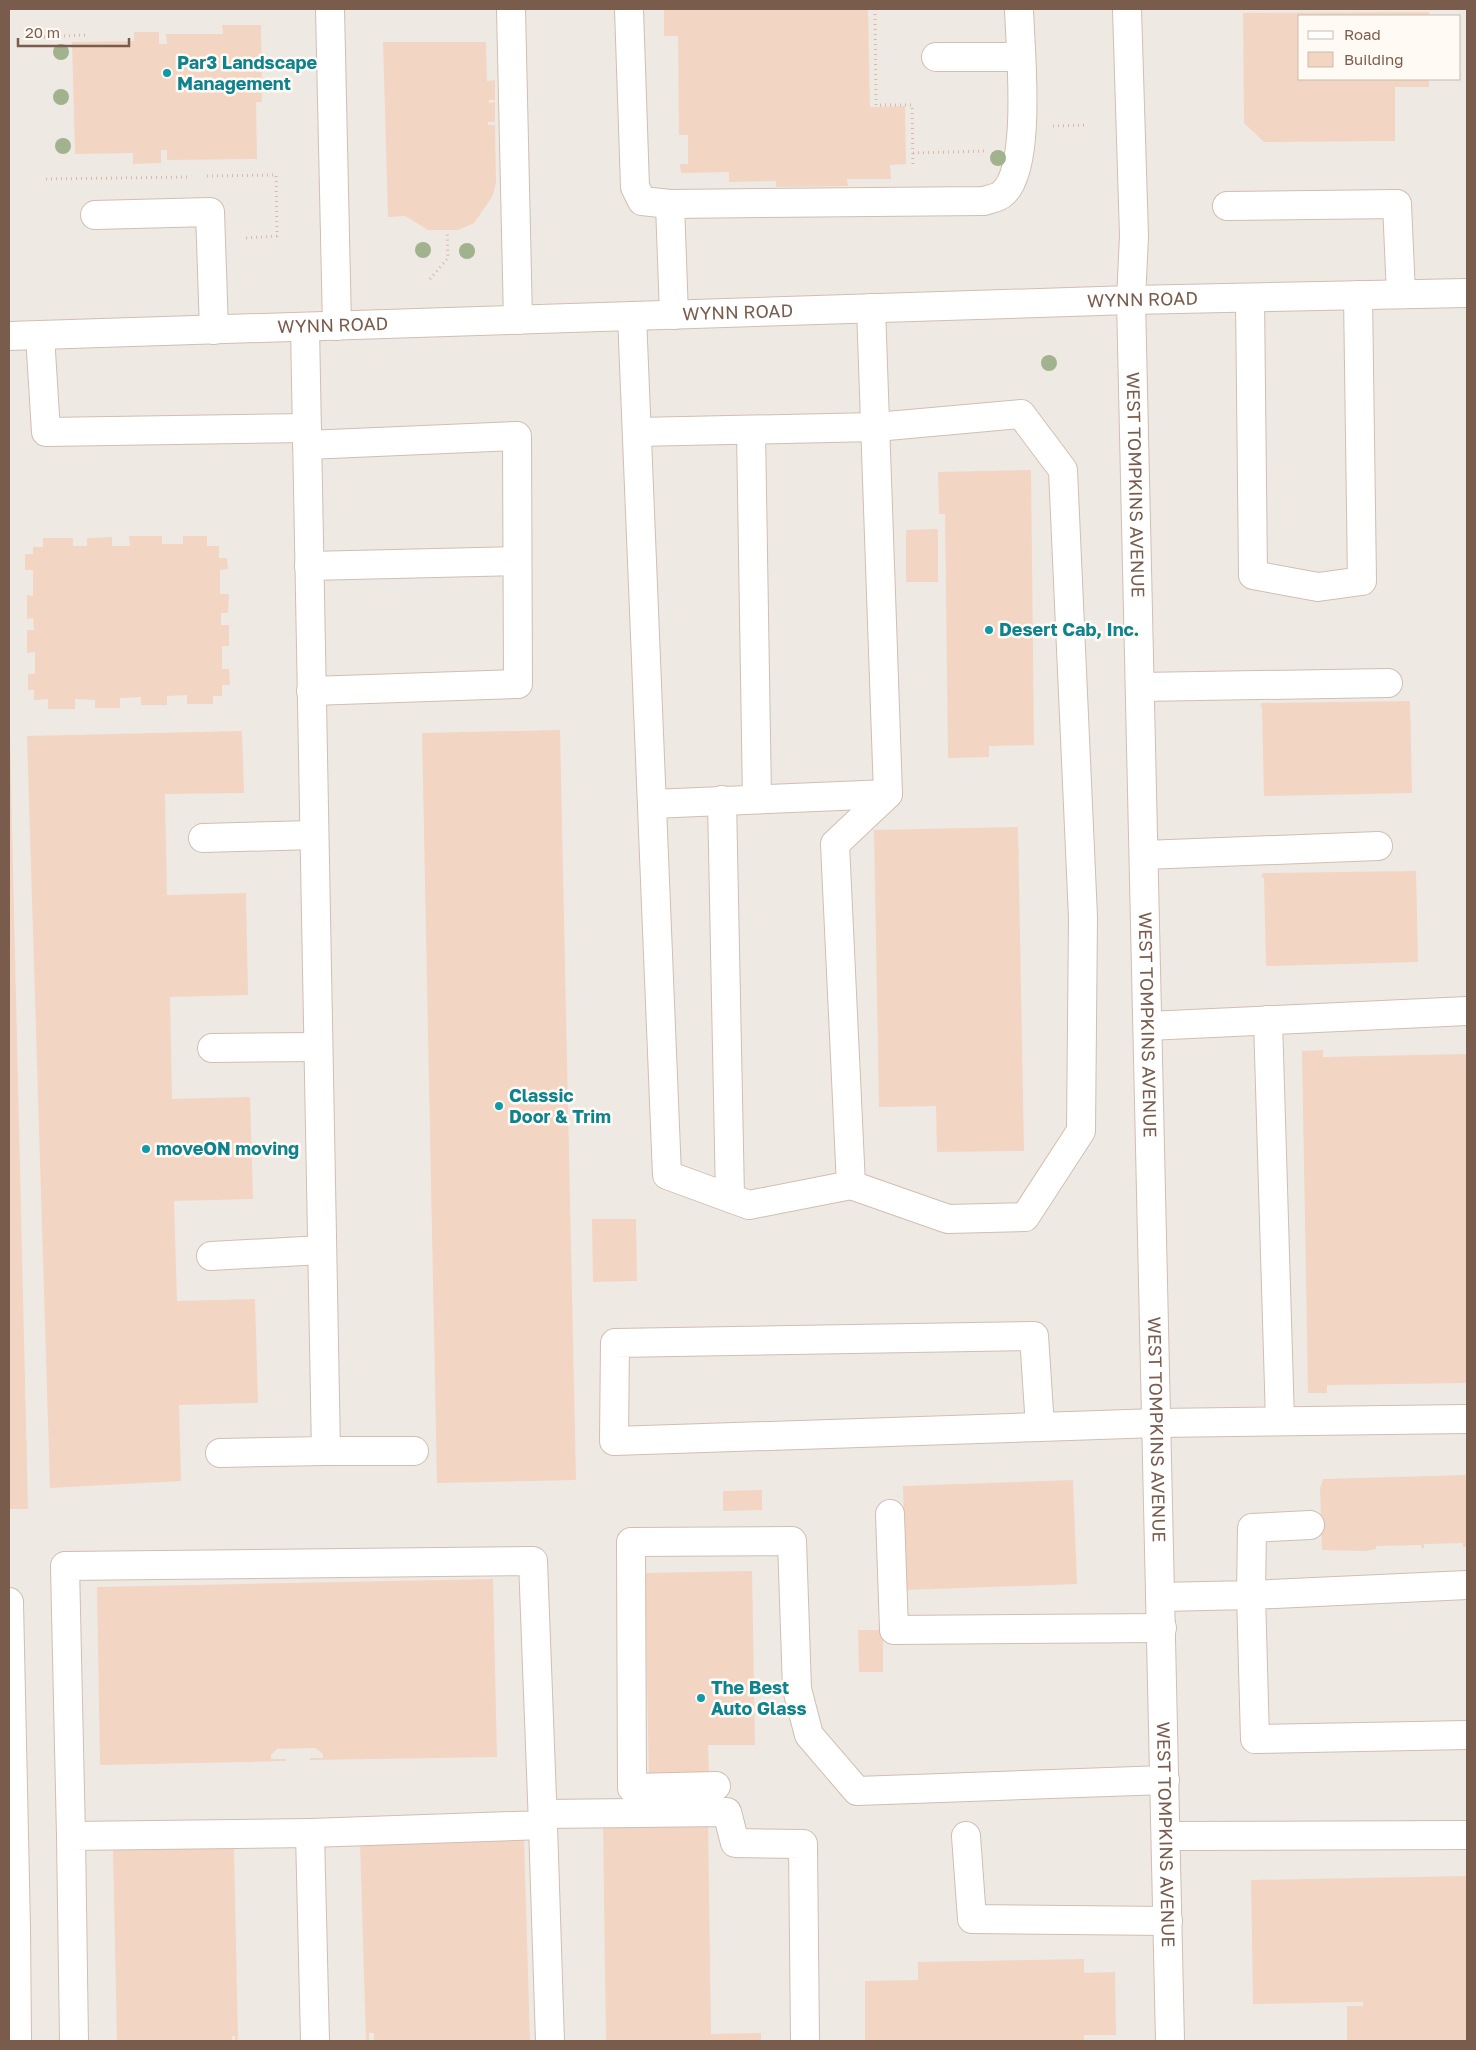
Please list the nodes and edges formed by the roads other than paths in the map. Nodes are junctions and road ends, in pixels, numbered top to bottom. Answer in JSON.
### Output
{"nodes":[{"id":1,"x":330,"y":9,"type":"edge"},
{"id":2,"x":510,"y":9,"type":"edge"},
{"id":3,"x":629,"y":9,"type":"edge"},
{"id":4,"x":1019,"y":9,"type":"edge"},
{"id":5,"x":1128,"y":9,"type":"edge"},
{"id":6,"x":936,"y":57,"type":"dead end"},
{"id":7,"x":1020,"y":57,"type":"junction"},
{"id":8,"x":670,"y":204,"type":"junction"},
{"id":9,"x":1227,"y":206,"type":"dead end"},
{"id":10,"x":95,"y":215,"type":"dead end"},
{"id":11,"x":1467,"y":292,"type":"edge"},
{"id":12,"x":1401,"y":294,"type":"junction"},
{"id":13,"x":1358,"y":295,"type":"junction"},
{"id":14,"x":1250,"y":298,"type":"junction"},
{"id":15,"x":1131,"y":300,"type":"junction"},
{"id":16,"x":871,"y":308,"type":"junction"},
{"id":17,"x":674,"y":315,"type":"junction"},
{"id":18,"x":632,"y":316,"type":"junction"},
{"id":19,"x":518,"y":320,"type":"junction"},
{"id":20,"x":337,"y":326,"type":"junction"},
{"id":21,"x":305,"y":327,"type":"junction"},
{"id":22,"x":214,"y":330,"type":"junction"},
{"id":23,"x":40,"y":335,"type":"junction"},
{"id":24,"x":9,"y":336,"type":"edge"},
{"id":25,"x":876,"y":427,"type":"junction"},
{"id":26,"x":750,"y":430,"type":"junction"},
{"id":27,"x":637,"y":432,"type":"junction"},
{"id":28,"x":307,"y":437,"type":"junction"},
{"id":29,"x":517,"y":561,"type":"junction"},
{"id":30,"x":309,"y":566,"type":"junction"},
{"id":31,"x":1388,"y":683,"type":"dead end"},
{"id":32,"x":1140,"y":687,"type":"junction"},
{"id":33,"x":311,"y":691,"type":"junction"},
{"id":34,"x":888,"y":794,"type":"junction"},
{"id":35,"x":757,"y":799,"type":"junction"},
{"id":36,"x":722,"y":800,"type":"junction"},
{"id":37,"x":652,"y":804,"type":"junction"},
{"id":38,"x":314,"y":835,"type":"junction"},
{"id":39,"x":203,"y":838,"type":"dead end"},
{"id":40,"x":1378,"y":846,"type":"dead end"},
{"id":41,"x":1144,"y":855,"type":"junction"},
{"id":42,"x":1467,"y":1011,"type":"edge"},
{"id":43,"x":1268,"y":1020,"type":"junction"},
{"id":44,"x":1148,"y":1026,"type":"junction"},
{"id":45,"x":318,"y":1047,"type":"junction"},
{"id":46,"x":212,"y":1048,"type":"dead end"},
{"id":47,"x":851,"y":1185,"type":"junction"},
{"id":48,"x":730,"y":1197,"type":"junction"},
{"id":49,"x":322,"y":1250,"type":"junction"},
{"id":50,"x":211,"y":1256,"type":"dead end"},
{"id":51,"x":1467,"y":1419,"type":"edge"},
{"id":52,"x":1280,"y":1421,"type":"junction"},
{"id":53,"x":1157,"y":1423,"type":"junction"},
{"id":54,"x":1040,"y":1427,"type":"junction"},
{"id":55,"x":414,"y":1451,"type":"dead end"},
{"id":56,"x":326,"y":1452,"type":"junction"},
{"id":57,"x":220,"y":1453,"type":"dead end"},
{"id":58,"x":890,"y":1514,"type":"dead end"},
{"id":59,"x":1310,"y":1525,"type":"dead end"},
{"id":60,"x":1467,"y":1584,"type":"edge"},
{"id":61,"x":1251,"y":1595,"type":"junction"},
{"id":62,"x":1160,"y":1597,"type":"junction"},
{"id":63,"x":9,"y":1602,"type":"edge"},
{"id":64,"x":1162,"y":1628,"type":"junction"},
{"id":65,"x":1467,"y":1735,"type":"edge"},
{"id":66,"x":1165,"y":1780,"type":"junction"},
{"id":67,"x":716,"y":1786,"type":"dead end"},
{"id":68,"x":543,"y":1820,"type":"junction"},
{"id":69,"x":310,"y":1834,"type":"junction"},
{"id":70,"x":1467,"y":1835,"type":"edge"},
{"id":71,"x":71,"y":1836,"type":"junction"},
{"id":72,"x":966,"y":1836,"type":"dead end"},
{"id":73,"x":1166,"y":1836,"type":"junction"},
{"id":74,"x":1168,"y":1921,"type":"junction"},
{"id":75,"x":12,"y":1928,"type":"edge"},
{"id":76,"x":18,"y":2041,"type":"edge"},
{"id":77,"x":74,"y":2041,"type":"edge"},
{"id":78,"x":315,"y":2041,"type":"edge"},
{"id":79,"x":550,"y":2041,"type":"edge"},
{"id":80,"x":805,"y":2041,"type":"edge"},
{"id":81,"x":1170,"y":2041,"type":"edge"}],
"edges":[{"from":1,"to":20,"type":"street"},
{"from":2,"to":19,"type":"street"},
{"from":3,"to":8,"type":"street"},
{"from":4,"to":7,"type":"street"},
{"from":5,"to":15,"type":"street","name":"WEST TOMPKINS AVENUE"},
{"from":6,"to":7,"type":"street"},
{"from":7,"to":8,"type":"street"},
{"from":8,"to":17,"type":"street"},
{"from":9,"to":12,"type":"street"},
{"from":10,"to":22,"type":"street"},
{"from":11,"to":12,"type":"street","name":"WYNN ROAD"},
{"from":12,"to":13,"type":"street","name":"WYNN ROAD"},
{"from":13,"to":14,"type":"street","name":"WYNN ROAD"},
{"from":13,"to":14,"type":"street"},
{"from":14,"to":15,"type":"street","name":"WYNN ROAD"},
{"from":15,"to":16,"type":"street","name":"WYNN ROAD"},
{"from":15,"to":32,"type":"street","name":"WEST TOMPKINS AVENUE"},
{"from":16,"to":17,"type":"street","name":"WYNN ROAD"},
{"from":16,"to":25,"type":"street"},
{"from":17,"to":18,"type":"street","name":"WYNN ROAD"},
{"from":18,"to":19,"type":"street","name":"WYNN ROAD"},
{"from":18,"to":27,"type":"street"},
{"from":19,"to":20,"type":"street","name":"WYNN ROAD"},
{"from":20,"to":21,"type":"street","name":"WYNN ROAD"},
{"from":21,"to":22,"type":"street","name":"WYNN ROAD"},
{"from":21,"to":28,"type":"street"},
{"from":22,"to":23,"type":"street","name":"WYNN ROAD"},
{"from":23,"to":24,"type":"street","name":"WYNN ROAD"},
{"from":23,"to":28,"type":"street"},
{"from":25,"to":26,"type":"street"},
{"from":25,"to":34,"type":"street"},
{"from":25,"to":47,"type":"street"},
{"from":26,"to":27,"type":"street"},
{"from":26,"to":35,"type":"street"},
{"from":27,"to":37,"type":"street"},
{"from":28,"to":29,"type":"street"},
{"from":28,"to":30,"type":"street"},
{"from":29,"to":30,"type":"street"},
{"from":29,"to":33,"type":"street"},
{"from":30,"to":33,"type":"street"},
{"from":31,"to":32,"type":"street"},
{"from":32,"to":41,"type":"street","name":"WEST TOMPKINS AVENUE"},
{"from":33,"to":38,"type":"street"},
{"from":34,"to":35,"type":"street"},
{"from":34,"to":47,"type":"street"},
{"from":35,"to":36,"type":"street"},
{"from":36,"to":37,"type":"street"},
{"from":36,"to":48,"type":"street"},
{"from":37,"to":48,"type":"street"},
{"from":38,"to":39,"type":"street"},
{"from":38,"to":45,"type":"street"},
{"from":40,"to":41,"type":"street"},
{"from":41,"to":44,"type":"street","name":"WEST TOMPKINS AVENUE"},
{"from":42,"to":43,"type":"street"},
{"from":43,"to":44,"type":"street"},
{"from":43,"to":52,"type":"street"},
{"from":44,"to":53,"type":"street","name":"WEST TOMPKINS AVENUE"},
{"from":45,"to":46,"type":"street"},
{"from":45,"to":49,"type":"street"},
{"from":47,"to":48,"type":"street"},
{"from":49,"to":50,"type":"street"},
{"from":49,"to":56,"type":"street"},
{"from":51,"to":52,"type":"street"},
{"from":52,"to":53,"type":"street"},
{"from":53,"to":54,"type":"street"},
{"from":53,"to":62,"type":"street","name":"WEST TOMPKINS AVENUE"},
{"from":54,"to":54,"type":"street"},
{"from":55,"to":56,"type":"street"},
{"from":56,"to":57,"type":"street"},
{"from":58,"to":64,"type":"street"},
{"from":59,"to":61,"type":"street"},
{"from":60,"to":61,"type":"street"},
{"from":61,"to":62,"type":"street"},
{"from":61,"to":65,"type":"street"},
{"from":62,"to":64,"type":"street","name":"WEST TOMPKINS AVENUE"},
{"from":63,"to":75,"type":"street"},
{"from":64,"to":66,"type":"street","name":"WEST TOMPKINS AVENUE"},
{"from":66,"to":67,"type":"street"},
{"from":66,"to":73,"type":"street","name":"WEST TOMPKINS AVENUE"},
{"from":68,"to":69,"type":"street"},
{"from":68,"to":71,"type":"street"},
{"from":68,"to":79,"type":"street"},
{"from":68,"to":80,"type":"street"},
{"from":69,"to":71,"type":"street"},
{"from":69,"to":78,"type":"street"},
{"from":70,"to":73,"type":"street"},
{"from":71,"to":77,"type":"street"},
{"from":72,"to":74,"type":"street"},
{"from":73,"to":74,"type":"street","name":"WEST TOMPKINS AVENUE"},
{"from":74,"to":81,"type":"street","name":"WEST TOMPKINS AVENUE"},
{"from":75,"to":76,"type":"street"}]}
